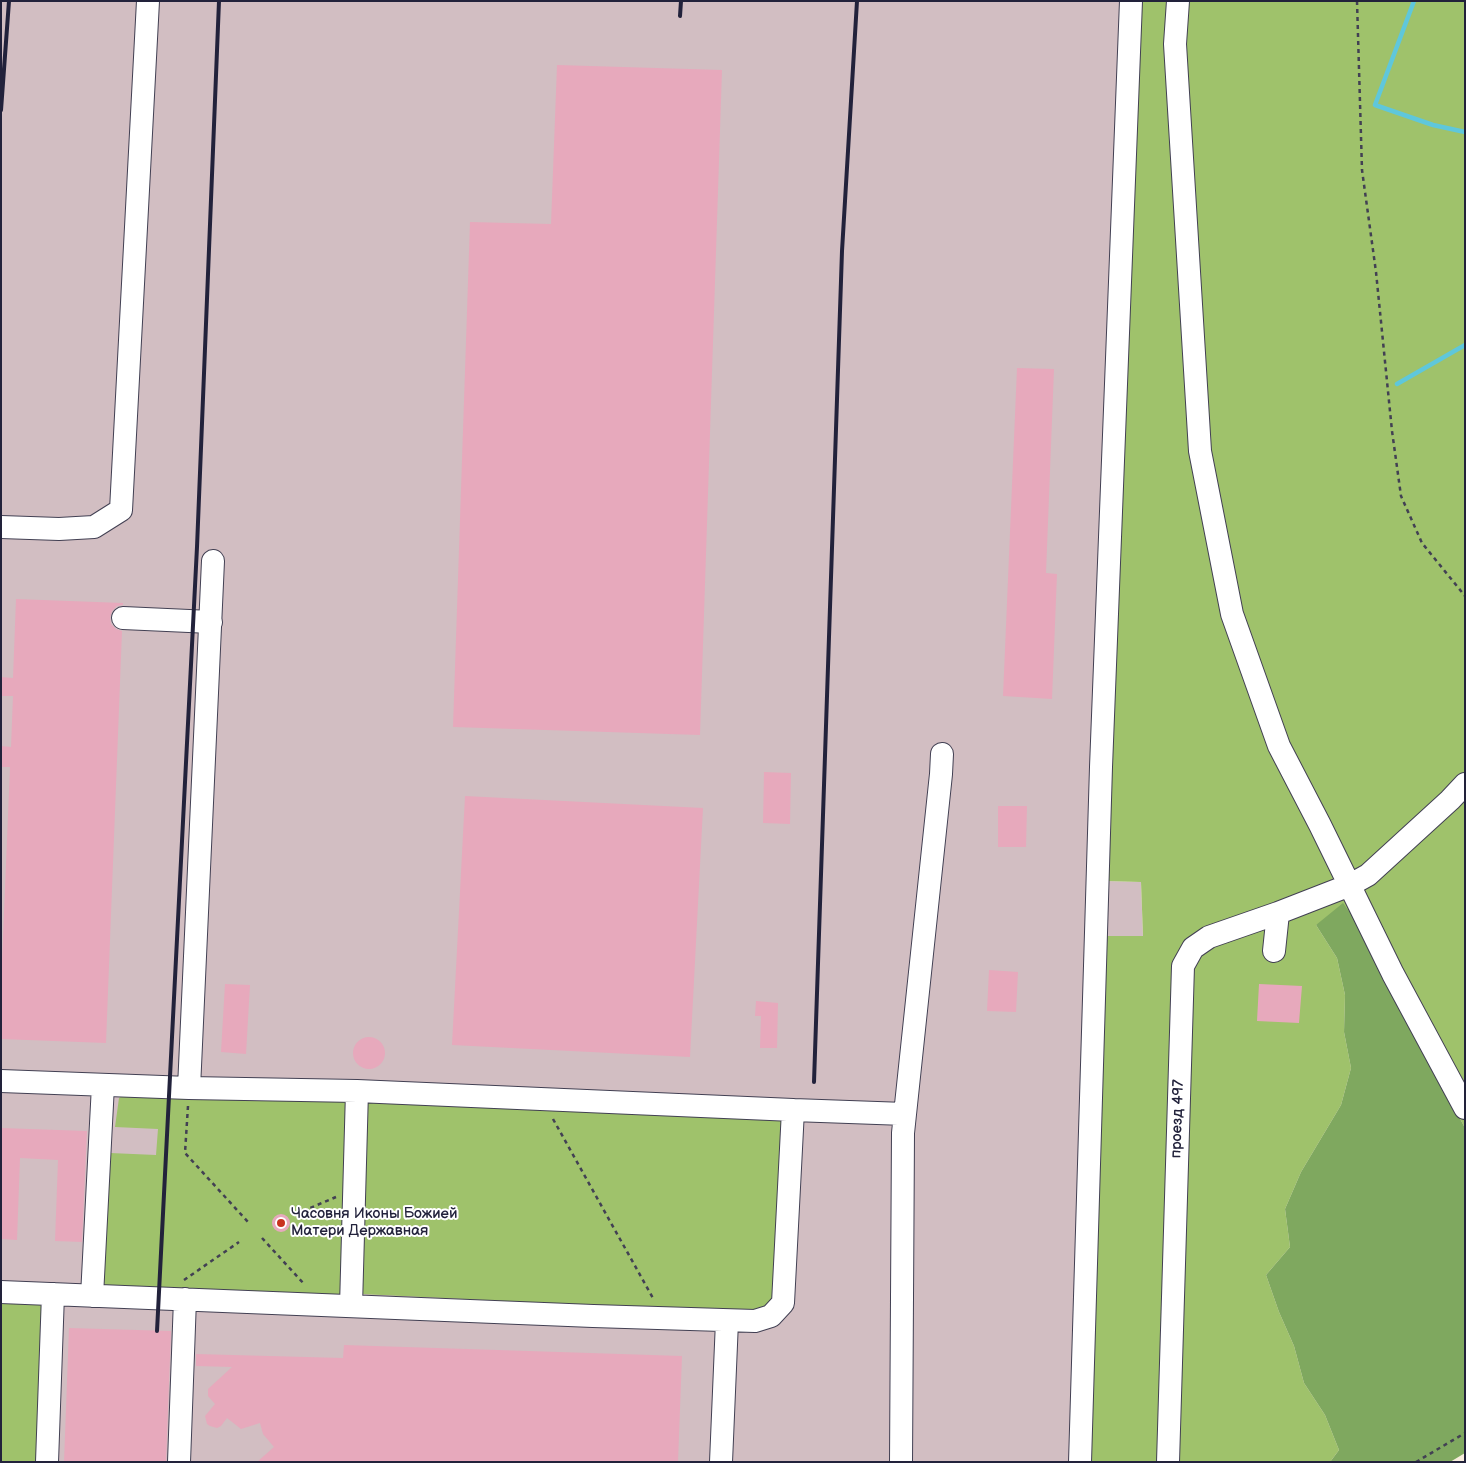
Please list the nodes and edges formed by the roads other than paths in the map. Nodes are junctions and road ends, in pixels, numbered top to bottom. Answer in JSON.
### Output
{"nodes":[{"id":1,"x":148,"y":1,"type":"edge"},
{"id":2,"x":1131,"y":1,"type":"edge"},
{"id":3,"x":1178,"y":1,"type":"edge"},
{"id":4,"x":1,"y":527,"type":"edge"},
{"id":5,"x":214,"y":561,"type":"dead end"},
{"id":6,"x":123,"y":618,"type":"dead end"},
{"id":7,"x":211,"y":622,"type":"junction"},
{"id":8,"x":942,"y":754,"type":"dead end"},
{"id":9,"x":1465,"y":784,"type":"edge"},
{"id":10,"x":1350,"y":885,"type":"junction"},
{"id":11,"x":1278,"y":913,"type":"junction"},
{"id":12,"x":1274,"y":951,"type":"dead end"},
{"id":13,"x":1,"y":1081,"type":"edge"},
{"id":14,"x":104,"y":1085,"type":"junction"},
{"id":15,"x":189,"y":1088,"type":"junction"},
{"id":16,"x":357,"y":1090,"type":"junction"},
{"id":17,"x":1465,"y":1108,"type":"edge"},
{"id":18,"x":793,"y":1110,"type":"junction"},
{"id":19,"x":905,"y":1114,"type":"junction"},
{"id":20,"x":184,"y":1290,"type":"junction"},
{"id":21,"x":1,"y":1292,"type":"edge"},
{"id":22,"x":54,"y":1294,"type":"junction"},
{"id":23,"x":92,"y":1296,"type":"junction"},
{"id":24,"x":351,"y":1306,"type":"junction"},
{"id":25,"x":727,"y":1321,"type":"junction"},
{"id":26,"x":47,"y":1462,"type":"edge"},
{"id":27,"x":179,"y":1462,"type":"edge"},
{"id":28,"x":721,"y":1462,"type":"edge"},
{"id":29,"x":901,"y":1462,"type":"edge"},
{"id":30,"x":1080,"y":1462,"type":"edge"},
{"id":31,"x":1168,"y":1462,"type":"edge"}],
"edges":[{"from":1,"to":4,"type":"lane"},
{"from":2,"to":30,"type":"lane"},
{"from":3,"to":10,"type":"lane"},
{"from":5,"to":7,"type":"lane"},
{"from":6,"to":7,"type":"lane"},
{"from":7,"to":15,"type":"lane"},
{"from":8,"to":19,"type":"lane"},
{"from":9,"to":10,"type":"lane","name":"проезд 497"},
{"from":10,"to":11,"type":"lane","name":"проезд 497"},
{"from":10,"to":17,"type":"lane"},
{"from":11,"to":12,"type":"lane"},
{"from":11,"to":31,"type":"lane","name":"проезд 497"},
{"from":13,"to":14,"type":"lane"},
{"from":14,"to":15,"type":"lane"},
{"from":14,"to":23,"type":"lane"},
{"from":15,"to":16,"type":"lane"},
{"from":16,"to":18,"type":"lane"},
{"from":16,"to":24,"type":"lane"},
{"from":18,"to":19,"type":"lane"},
{"from":18,"to":25,"type":"lane"},
{"from":19,"to":29,"type":"lane"},
{"from":20,"to":23,"type":"lane"},
{"from":20,"to":24,"type":"lane"},
{"from":20,"to":27,"type":"lane"},
{"from":21,"to":22,"type":"lane"},
{"from":22,"to":23,"type":"lane"},
{"from":22,"to":26,"type":"lane"},
{"from":24,"to":25,"type":"lane"},
{"from":25,"to":28,"type":"lane"}]}
